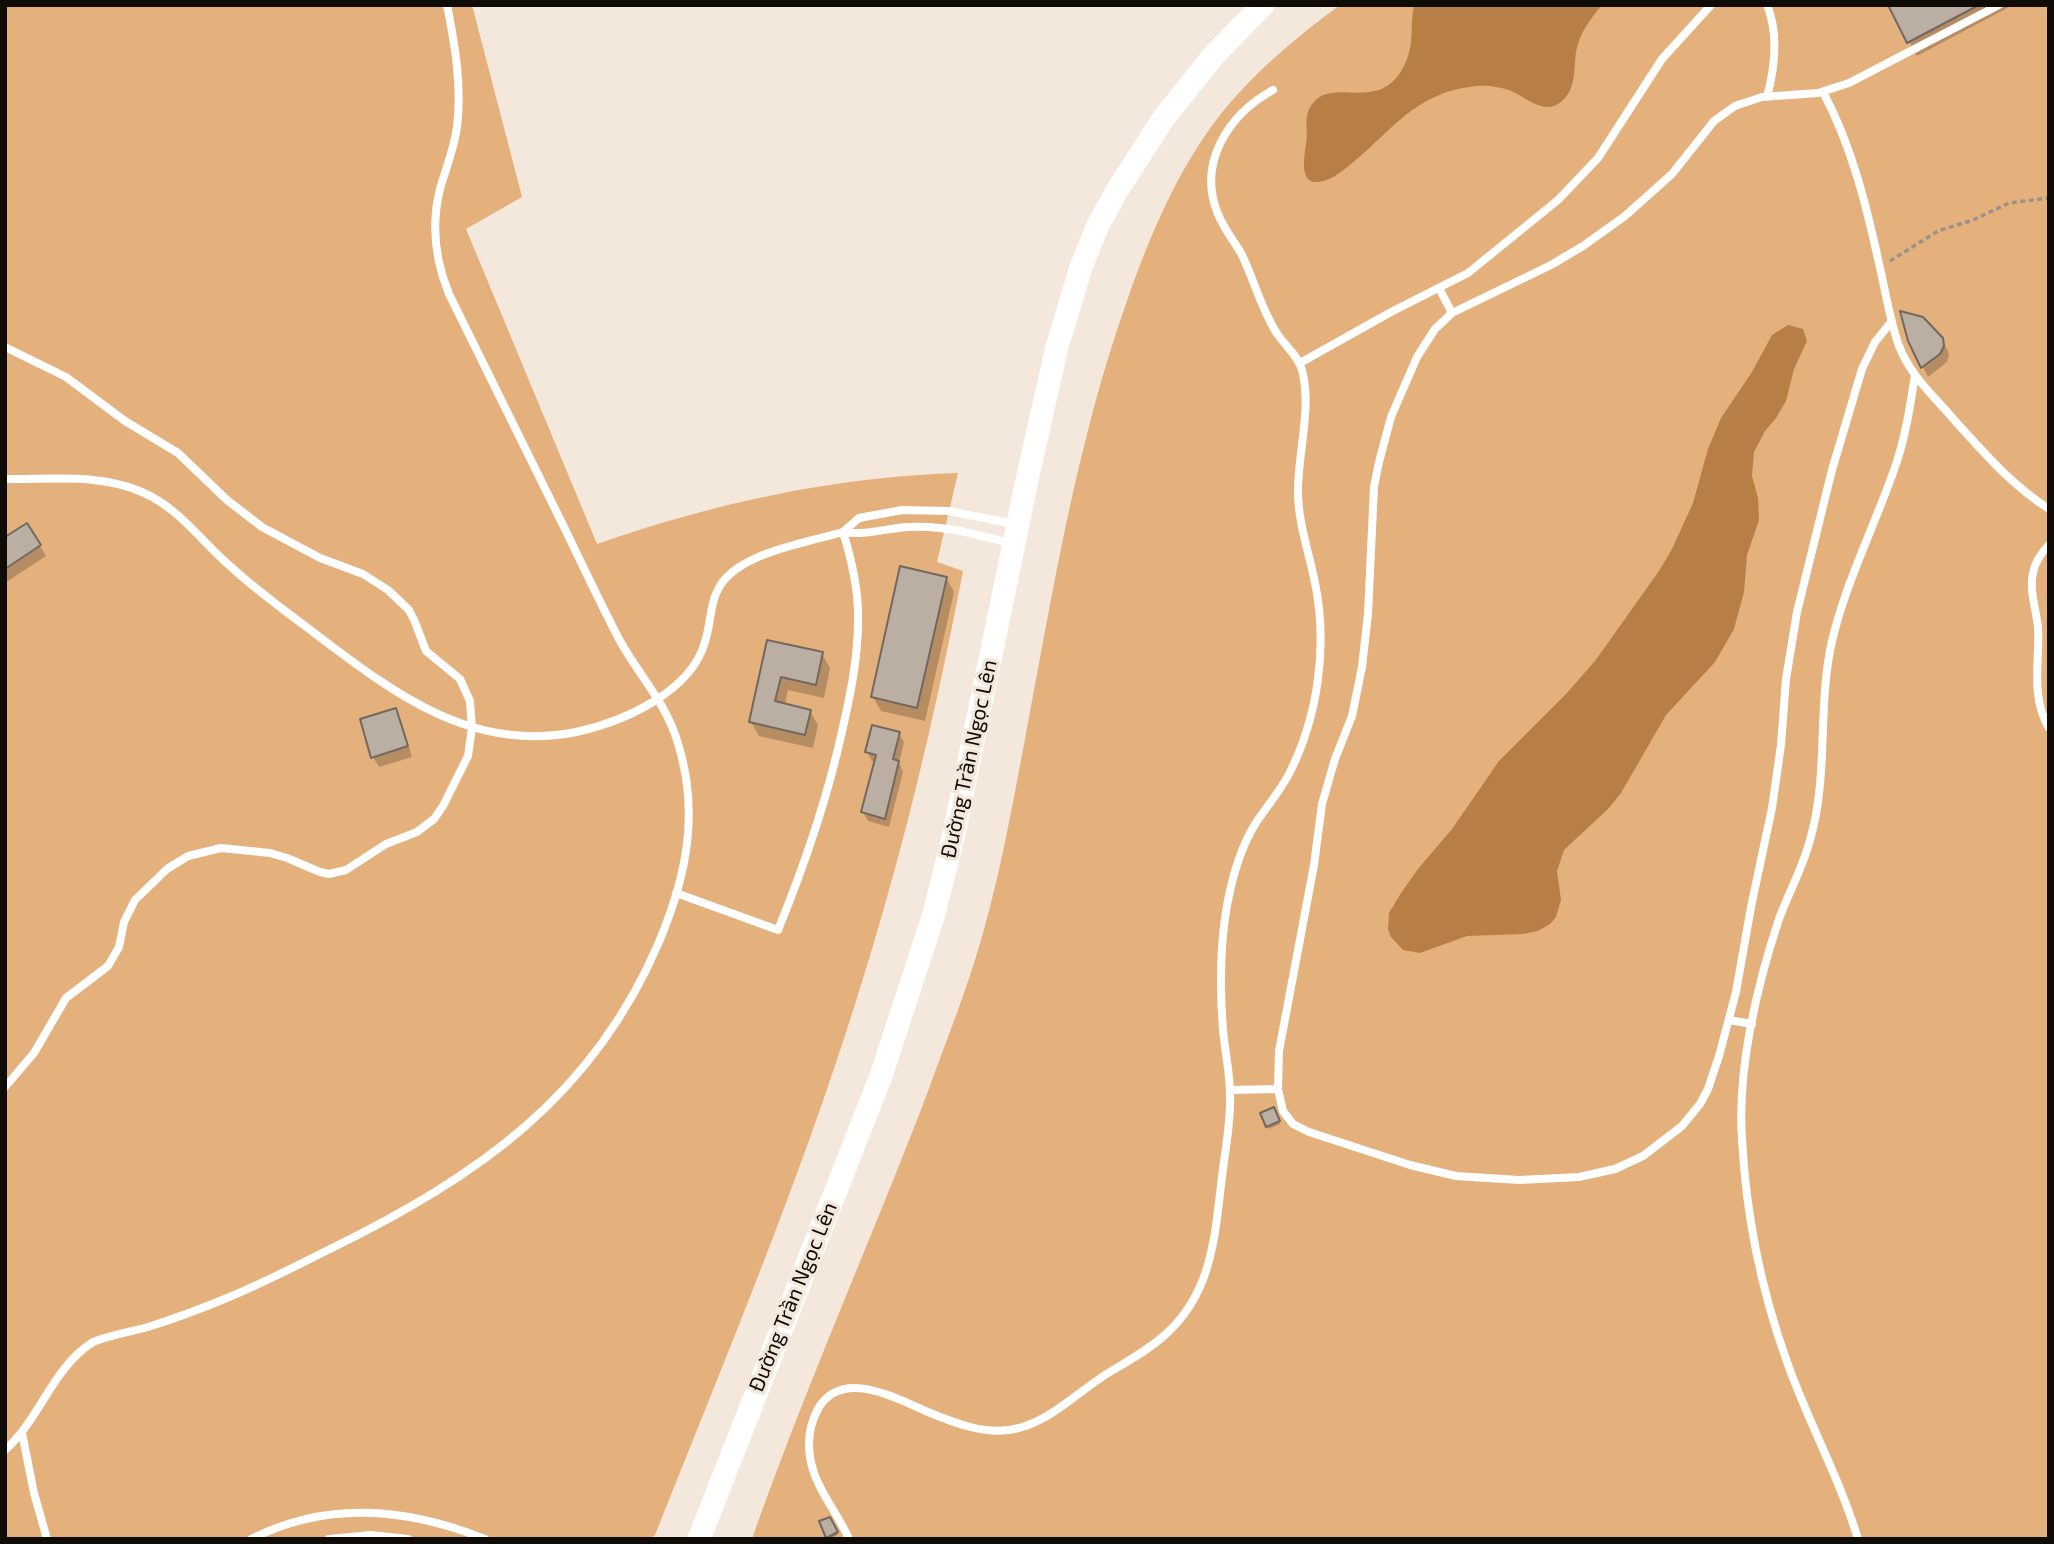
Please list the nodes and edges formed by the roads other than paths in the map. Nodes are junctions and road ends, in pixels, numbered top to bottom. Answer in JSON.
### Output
{"nodes":[{"id":1,"x":447,"y":5,"type":"edge"},
{"id":2,"x":1263,"y":5,"type":"edge"},
{"id":3,"x":1711,"y":5,"type":"edge"},
{"id":4,"x":1767,"y":5,"type":"edge"},
{"id":5,"x":1999,"y":5,"type":"edge"},
{"id":6,"x":1273,"y":90,"type":"dead end"},
{"id":7,"x":1823,"y":92,"type":"junction"},
{"id":8,"x":1767,"y":97,"type":"junction"},
{"id":9,"x":1439,"y":288,"type":"junction"},
{"id":10,"x":1452,"y":313,"type":"junction"},
{"id":11,"x":1892,"y":321,"type":"junction"},
{"id":12,"x":5,"y":347,"type":"edge"},
{"id":13,"x":1300,"y":363,"type":"junction"},
{"id":14,"x":1914,"y":376,"type":"junction"},
{"id":15,"x":5,"y":479,"type":"edge"},
{"id":16,"x":2049,"y":509,"type":"edge"},
{"id":17,"x":843,"y":532,"type":"junction"},
{"id":18,"x":1015,"y":535,"type":"junction"},
{"id":19,"x":2049,"y":545,"type":"edge"},
{"id":20,"x":659,"y":698,"type":"junction"},
{"id":21,"x":472,"y":727,"type":"junction"},
{"id":22,"x":2049,"y":728,"type":"edge"},
{"id":23,"x":676,"y":893,"type":"junction"},
{"id":24,"x":1729,"y":1020,"type":"junction"},
{"id":25,"x":1752,"y":1024,"type":"junction"},
{"id":26,"x":5,"y":1087,"type":"edge"},
{"id":27,"x":1278,"y":1089,"type":"junction"},
{"id":28,"x":1230,"y":1090,"type":"junction"},
{"id":29,"x":22,"y":1433,"type":"junction"},
{"id":30,"x":5,"y":1450,"type":"edge"},
{"id":31,"x":47,"y":1539,"type":"edge"},
{"id":32,"x":251,"y":1539,"type":"edge"},
{"id":33,"x":329,"y":1539,"type":"edge"},
{"id":34,"x":408,"y":1539,"type":"edge"},
{"id":35,"x":485,"y":1539,"type":"edge"},
{"id":36,"x":699,"y":1539,"type":"edge"},
{"id":37,"x":849,"y":1539,"type":"edge"},
{"id":38,"x":1858,"y":1539,"type":"edge"}],
"edges":[{"from":1,"to":20,"type":"lane"},
{"from":2,"to":18,"type":"street","name":"Đường Trần Ngọc Lên"},
{"from":3,"to":9,"type":"lane"},
{"from":4,"to":8,"type":"lane"},
{"from":5,"to":7,"type":"lane"},
{"from":6,"to":13,"type":"lane"},
{"from":7,"to":8,"type":"lane"},
{"from":7,"to":11,"type":"lane"},
{"from":8,"to":10,"type":"lane"},
{"from":9,"to":10,"type":"lane"},
{"from":9,"to":13,"type":"lane"},
{"from":10,"to":27,"type":"lane"},
{"from":11,"to":14,"type":"lane"},
{"from":11,"to":24,"type":"lane"},
{"from":12,"to":21,"type":"lane"},
{"from":13,"to":28,"type":"lane"},
{"from":14,"to":16,"type":"lane"},
{"from":14,"to":25,"type":"lane"},
{"from":15,"to":21,"type":"lane"},
{"from":17,"to":18,"type":"lane"},
{"from":17,"to":18,"type":"lane"},
{"from":17,"to":20,"type":"lane"},
{"from":17,"to":23,"type":"lane"},
{"from":18,"to":36,"type":"street","name":"Đường Trần Ngọc Lên"},
{"from":19,"to":22,"type":"lane"},
{"from":20,"to":21,"type":"lane"},
{"from":20,"to":23,"type":"lane"},
{"from":21,"to":26,"type":"lane"},
{"from":23,"to":29,"type":"lane"},
{"from":24,"to":25,"type":"lane"},
{"from":24,"to":27,"type":"lane"},
{"from":25,"to":38,"type":"lane"},
{"from":27,"to":28,"type":"lane"},
{"from":28,"to":37,"type":"lane"},
{"from":29,"to":30,"type":"lane"},
{"from":29,"to":31,"type":"lane"},
{"from":32,"to":35,"type":"lane"},
{"from":33,"to":34,"type":"lane"}]}
